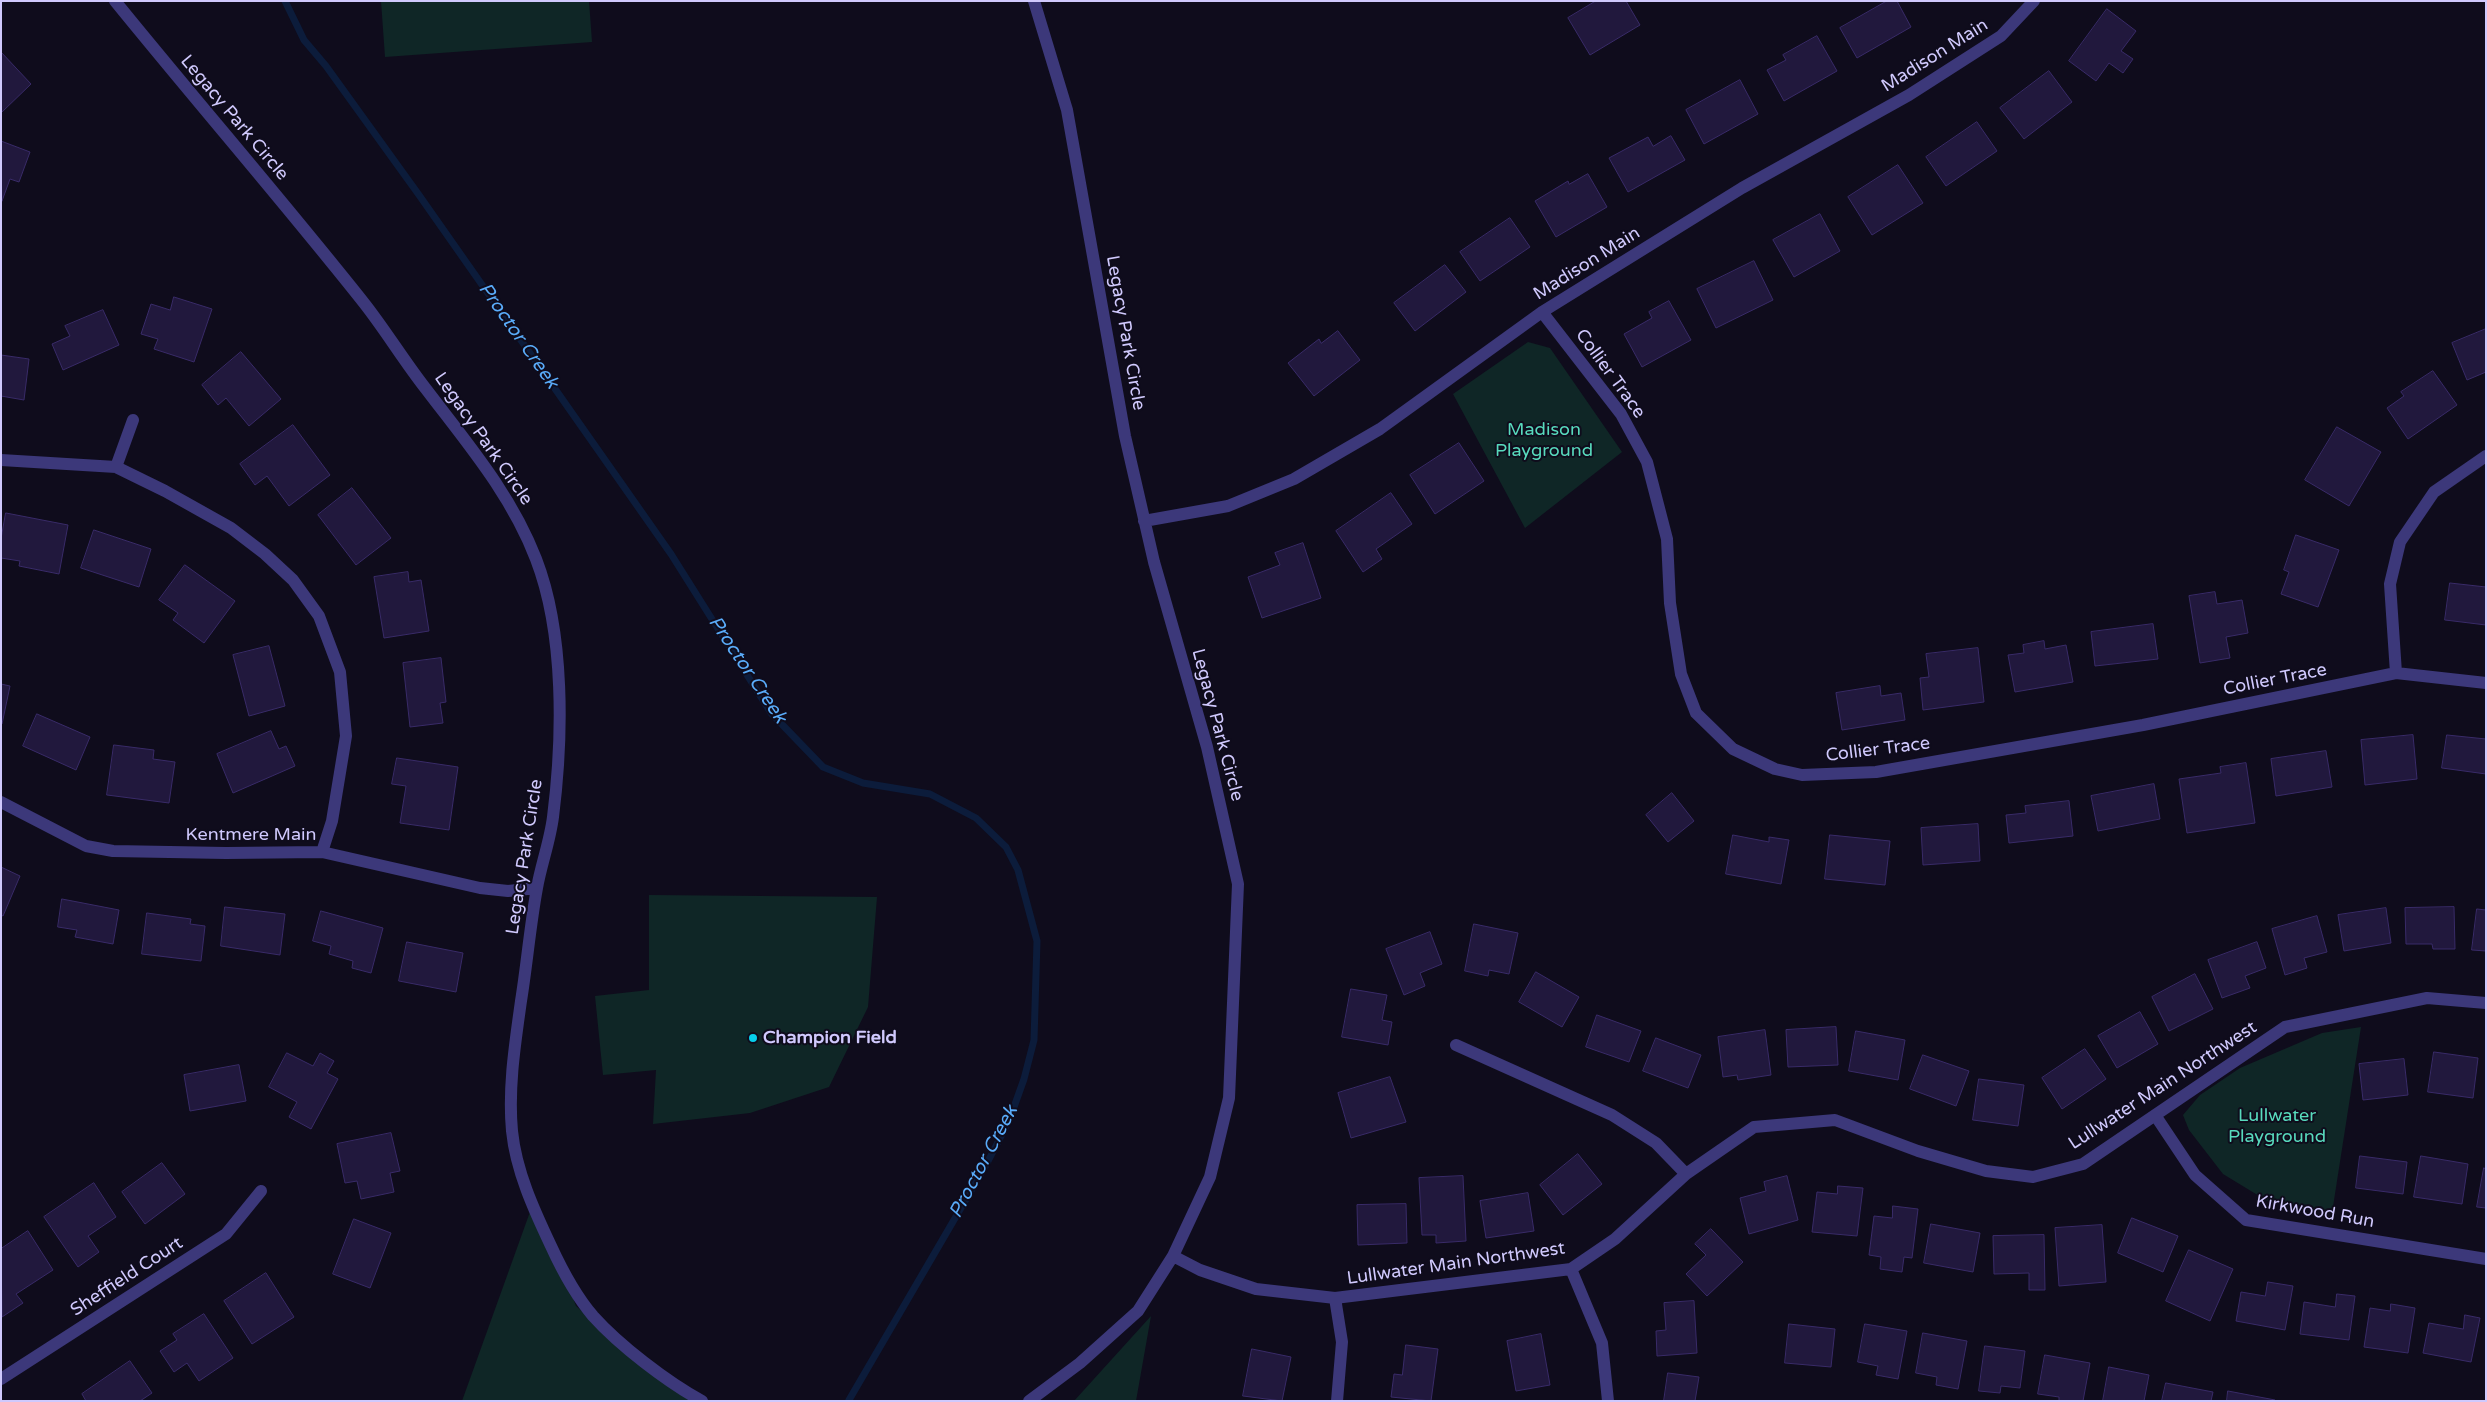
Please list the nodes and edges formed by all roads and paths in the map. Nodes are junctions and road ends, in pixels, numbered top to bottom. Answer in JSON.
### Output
{"nodes":[{"id":1,"x":115,"y":1,"type":"edge"},
{"id":2,"x":1034,"y":1,"type":"edge"},
{"id":3,"x":2034,"y":1,"type":"edge"},
{"id":4,"x":1542,"y":312,"type":"junction"},
{"id":5,"x":133,"y":420,"type":"dead end"},
{"id":6,"x":2486,"y":456,"type":"edge"},
{"id":7,"x":1,"y":460,"type":"edge"},
{"id":8,"x":116,"y":467,"type":"junction"},
{"id":9,"x":1144,"y":521,"type":"junction"},
{"id":10,"x":2396,"y":674,"type":"junction"},
{"id":11,"x":2486,"y":683,"type":"edge"},
{"id":12,"x":1,"y":802,"type":"edge"},
{"id":13,"x":322,"y":852,"type":"junction"},
{"id":14,"x":537,"y":888,"type":"junction"},
{"id":15,"x":2486,"y":1003,"type":"edge"},
{"id":16,"x":1456,"y":1046,"type":"dead end"},
{"id":17,"x":2155,"y":1115,"type":"junction"},
{"id":18,"x":1686,"y":1174,"type":"junction"},
{"id":19,"x":260,"y":1191,"type":"dead end"},
{"id":20,"x":1173,"y":1256,"type":"junction"},
{"id":21,"x":2486,"y":1259,"type":"edge"},
{"id":22,"x":1571,"y":1269,"type":"junction"},
{"id":23,"x":1335,"y":1298,"type":"junction"},
{"id":24,"x":1,"y":1379,"type":"edge"},
{"id":25,"x":702,"y":1401,"type":"edge"},
{"id":26,"x":1029,"y":1401,"type":"edge"},
{"id":27,"x":1337,"y":1401,"type":"edge"},
{"id":28,"x":1608,"y":1401,"type":"edge"}],
"edges":[{"from":1,"to":14,"type":"street","name":"Legacy Park Circle"},
{"from":2,"to":9,"type":"street","name":"Legacy Park Circle"},
{"from":3,"to":4,"type":"street","name":"Madison Main"},
{"from":4,"to":9,"type":"street","name":"Madison Main"},
{"from":4,"to":10,"type":"street","name":"Collier Trace"},
{"from":5,"to":8,"type":"street"},
{"from":6,"to":10,"type":"street"},
{"from":7,"to":8,"type":"street"},
{"from":8,"to":13,"type":"street"},
{"from":9,"to":20,"type":"street","name":"Legacy Park Circle"},
{"from":10,"to":11,"type":"street","name":"Collier Trace"},
{"from":12,"to":13,"type":"street","name":"Kentmere Main"},
{"from":13,"to":14,"type":"street","name":"Kentmere Main"},
{"from":14,"to":25,"type":"street","name":"Legacy Park Circle"},
{"from":15,"to":17,"type":"street","name":"Lullwater Main Northwest"},
{"from":16,"to":18,"type":"street"},
{"from":17,"to":18,"type":"street","name":"Lullwater Main Northwest"},
{"from":17,"to":21,"type":"street","name":"Kirkwood Run"},
{"from":18,"to":22,"type":"street","name":"Lullwater Main Northwest"},
{"from":19,"to":24,"type":"street","name":"Sheffield Court"},
{"from":20,"to":23,"type":"street","name":"Lullwater Main Northwest"},
{"from":20,"to":26,"type":"street","name":"Legacy Park Circle"},
{"from":22,"to":23,"type":"street","name":"Lullwater Main Northwest"},
{"from":22,"to":28,"type":"street"},
{"from":23,"to":27,"type":"street"}]}
